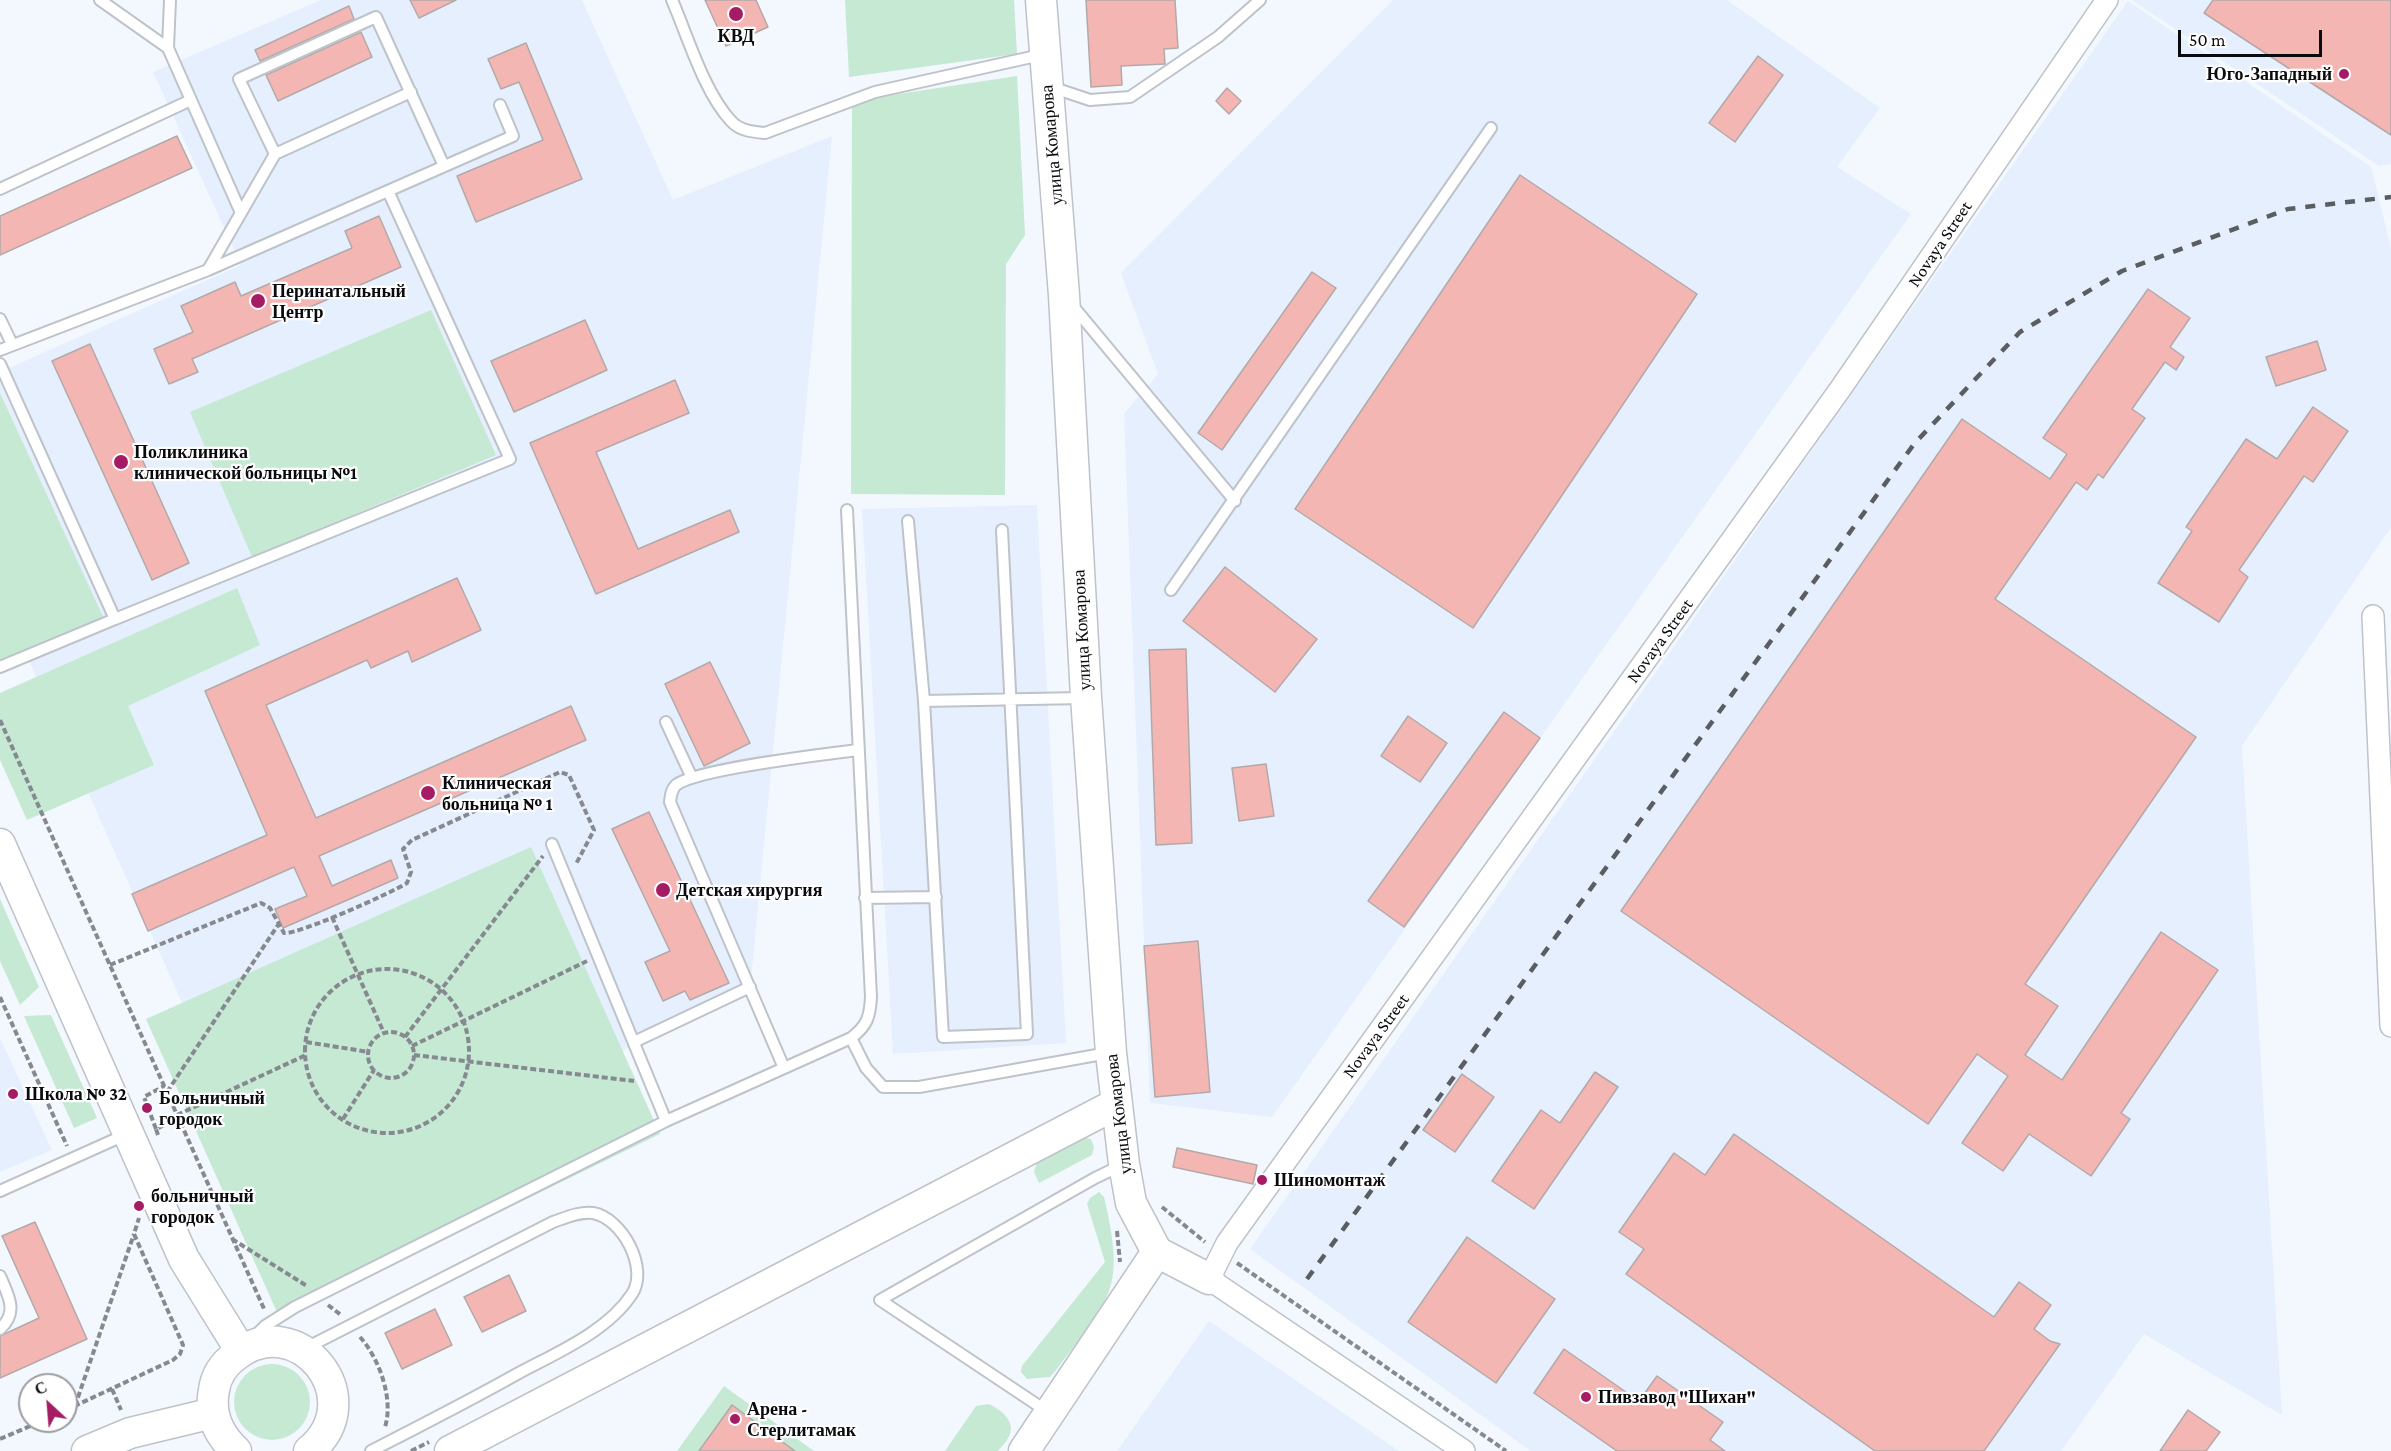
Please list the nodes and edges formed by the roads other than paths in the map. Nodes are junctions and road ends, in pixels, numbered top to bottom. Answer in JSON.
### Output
{"nodes":[{"id":1,"x":100,"y":0,"type":"edge"},
{"id":2,"x":170,"y":0,"type":"edge"},
{"id":3,"x":672,"y":0,"type":"edge"},
{"id":4,"x":1041,"y":0,"type":"edge"},
{"id":5,"x":1260,"y":0,"type":"edge"},
{"id":6,"x":2107,"y":0,"type":"edge"},
{"id":7,"x":168,"y":48,"type":"junction"},
{"id":8,"x":1045,"y":54,"type":"junction"},
{"id":9,"x":1047,"y":86,"type":"junction"},
{"id":10,"x":411,"y":93,"type":"junction"},
{"id":11,"x":191,"y":100,"type":"junction"},
{"id":12,"x":500,"y":105,"type":"dead end"},
{"id":13,"x":1491,"y":128,"type":"dead end"},
{"id":14,"x":274,"y":154,"type":"junction"},
{"id":15,"x":444,"y":166,"type":"junction"},
{"id":16,"x":0,"y":189,"type":"edge"},
{"id":17,"x":388,"y":191,"type":"junction"},
{"id":18,"x":241,"y":213,"type":"junction"},
{"id":19,"x":208,"y":270,"type":"junction"},
{"id":20,"x":1064,"y":295,"type":"junction"},
{"id":21,"x":0,"y":319,"type":"edge"},
{"id":22,"x":12,"y":344,"type":"junction"},
{"id":23,"x":0,"y":350,"type":"edge"},
{"id":24,"x":0,"y":364,"type":"edge"},
{"id":25,"x":1235,"y":501,"type":"junction"},
{"id":26,"x":847,"y":510,"type":"dead end"},
{"id":27,"x":908,"y":520,"type":"dead end"},
{"id":28,"x":1002,"y":530,"type":"dead end"},
{"id":29,"x":1171,"y":590,"type":"dead end"},
{"id":30,"x":2373,"y":616,"type":"dead end"},
{"id":31,"x":115,"y":619,"type":"junction"},
{"id":32,"x":0,"y":667,"type":"edge"},
{"id":33,"x":1086,"y":698,"type":"junction"},
{"id":34,"x":924,"y":700,"type":"junction"},
{"id":35,"x":1009,"y":700,"type":"junction"},
{"id":36,"x":666,"y":722,"type":"dead end"},
{"id":37,"x":858,"y":750,"type":"junction"},
{"id":38,"x":692,"y":778,"type":"junction"},
{"id":39,"x":0,"y":844,"type":"edge"},
{"id":40,"x":552,"y":844,"type":"road end"},
{"id":41,"x":936,"y":897,"type":"junction"},
{"id":42,"x":865,"y":898,"type":"junction"},
{"id":43,"x":750,"y":987,"type":"junction"},
{"id":44,"x":2391,"y":1020,"type":"edge"},
{"id":45,"x":2391,"y":1026,"type":"edge"},
{"id":46,"x":851,"y":1038,"type":"junction"},
{"id":47,"x":634,"y":1042,"type":"junction"},
{"id":48,"x":1111,"y":1053,"type":"junction"},
{"id":49,"x":784,"y":1068,"type":"junction"},
{"id":50,"x":1116,"y":1104,"type":"junction"},
{"id":51,"x":666,"y":1121,"type":"junction"},
{"id":52,"x":127,"y":1134,"type":"junction"},
{"id":53,"x":1124,"y":1164,"type":"junction"},
{"id":54,"x":0,"y":1191,"type":"edge"},
{"id":55,"x":1157,"y":1252,"type":"junction"},
{"id":56,"x":0,"y":1276,"type":"edge"},
{"id":57,"x":1209,"y":1279,"type":"junction"},
{"id":58,"x":0,"y":1329,"type":"edge"},
{"id":59,"x":302,"y":1350,"type":"junction"},
{"id":60,"x":241,"y":1351,"type":"junction"},
{"id":61,"x":213,"y":1413,"type":"junction"},
{"id":62,"x":1051,"y":1414,"type":"junction"},
{"id":63,"x":87,"y":1451,"type":"edge"},
{"id":64,"x":236,"y":1451,"type":"edge"},
{"id":65,"x":309,"y":1451,"type":"edge"},
{"id":66,"x":371,"y":1451,"type":"edge"},
{"id":67,"x":450,"y":1451,"type":"edge"},
{"id":68,"x":1024,"y":1451,"type":"edge"},
{"id":69,"x":1464,"y":1451,"type":"edge"}],
"edges":[{"from":1,"to":7,"type":"lane"},
{"from":2,"to":7,"type":"lane"},
{"from":3,"to":8,"type":"lane"},
{"from":4,"to":8,"type":"street","name":"улица Комарова"},
{"from":5,"to":9,"type":"lane"},
{"from":6,"to":57,"type":"street","name":"Novaya Street"},
{"from":7,"to":11,"type":"lane"},
{"from":8,"to":9,"type":"street","name":"улица Комарова"},
{"from":9,"to":20,"type":"street","name":"улица Комарова"},
{"from":10,"to":14,"type":"lane"},
{"from":10,"to":14,"type":"lane"},
{"from":10,"to":15,"type":"lane"},
{"from":11,"to":16,"type":"lane"},
{"from":11,"to":18,"type":"lane"},
{"from":12,"to":15,"type":"lane"},
{"from":13,"to":25,"type":"lane"},
{"from":14,"to":18,"type":"lane"},
{"from":15,"to":17,"type":"lane"},
{"from":17,"to":19,"type":"lane"},
{"from":17,"to":31,"type":"lane"},
{"from":18,"to":19,"type":"lane"},
{"from":19,"to":22,"type":"lane"},
{"from":20,"to":25,"type":"lane"},
{"from":20,"to":33,"type":"street","name":"улица Комарова"},
{"from":21,"to":22,"type":"lane"},
{"from":22,"to":23,"type":"lane"},
{"from":24,"to":31,"type":"lane"},
{"from":25,"to":29,"type":"lane"},
{"from":26,"to":37,"type":"lane"},
{"from":27,"to":34,"type":"lane"},
{"from":28,"to":35,"type":"lane"},
{"from":30,"to":44,"type":"street"},
{"from":31,"to":32,"type":"lane"},
{"from":33,"to":35,"type":"lane"},
{"from":33,"to":48,"type":"street","name":"улица Комарова"},
{"from":34,"to":35,"type":"lane"},
{"from":34,"to":41,"type":"lane"},
{"from":35,"to":41,"type":"lane"},
{"from":36,"to":38,"type":"lane"},
{"from":37,"to":38,"type":"lane"},
{"from":37,"to":42,"type":"lane"},
{"from":38,"to":43,"type":"lane"},
{"from":39,"to":52,"type":"street"},
{"from":40,"to":47,"type":"lane"},
{"from":41,"to":42,"type":"lane"},
{"from":42,"to":46,"type":"lane"},
{"from":43,"to":47,"type":"lane"},
{"from":43,"to":49,"type":"lane"},
{"from":44,"to":45,"type":"street"},
{"from":46,"to":48,"type":"lane"},
{"from":46,"to":49,"type":"lane"},
{"from":47,"to":51,"type":"lane"},
{"from":48,"to":50,"type":"street","name":"улица Комарова"},
{"from":49,"to":51,"type":"lane"},
{"from":50,"to":53,"type":"street","name":"улица Комарова"},
{"from":50,"to":67,"type":"street"},
{"from":51,"to":60,"type":"lane"},
{"from":52,"to":54,"type":"lane"},
{"from":52,"to":60,"type":"street"},
{"from":53,"to":55,"type":"street","name":"улица Комарова"},
{"from":53,"to":62,"type":"lane"},
{"from":55,"to":57,"type":"street"},
{"from":55,"to":62,"type":"street"},
{"from":56,"to":58,"type":"lane"},
{"from":57,"to":69,"type":"street"},
{"from":59,"to":60,"type":"street"},
{"from":59,"to":65,"type":"street"},
{"from":59,"to":66,"type":"lane"},
{"from":60,"to":61,"type":"street"},
{"from":61,"to":63,"type":"street"},
{"from":61,"to":64,"type":"street"},
{"from":62,"to":68,"type":"street"}]}
